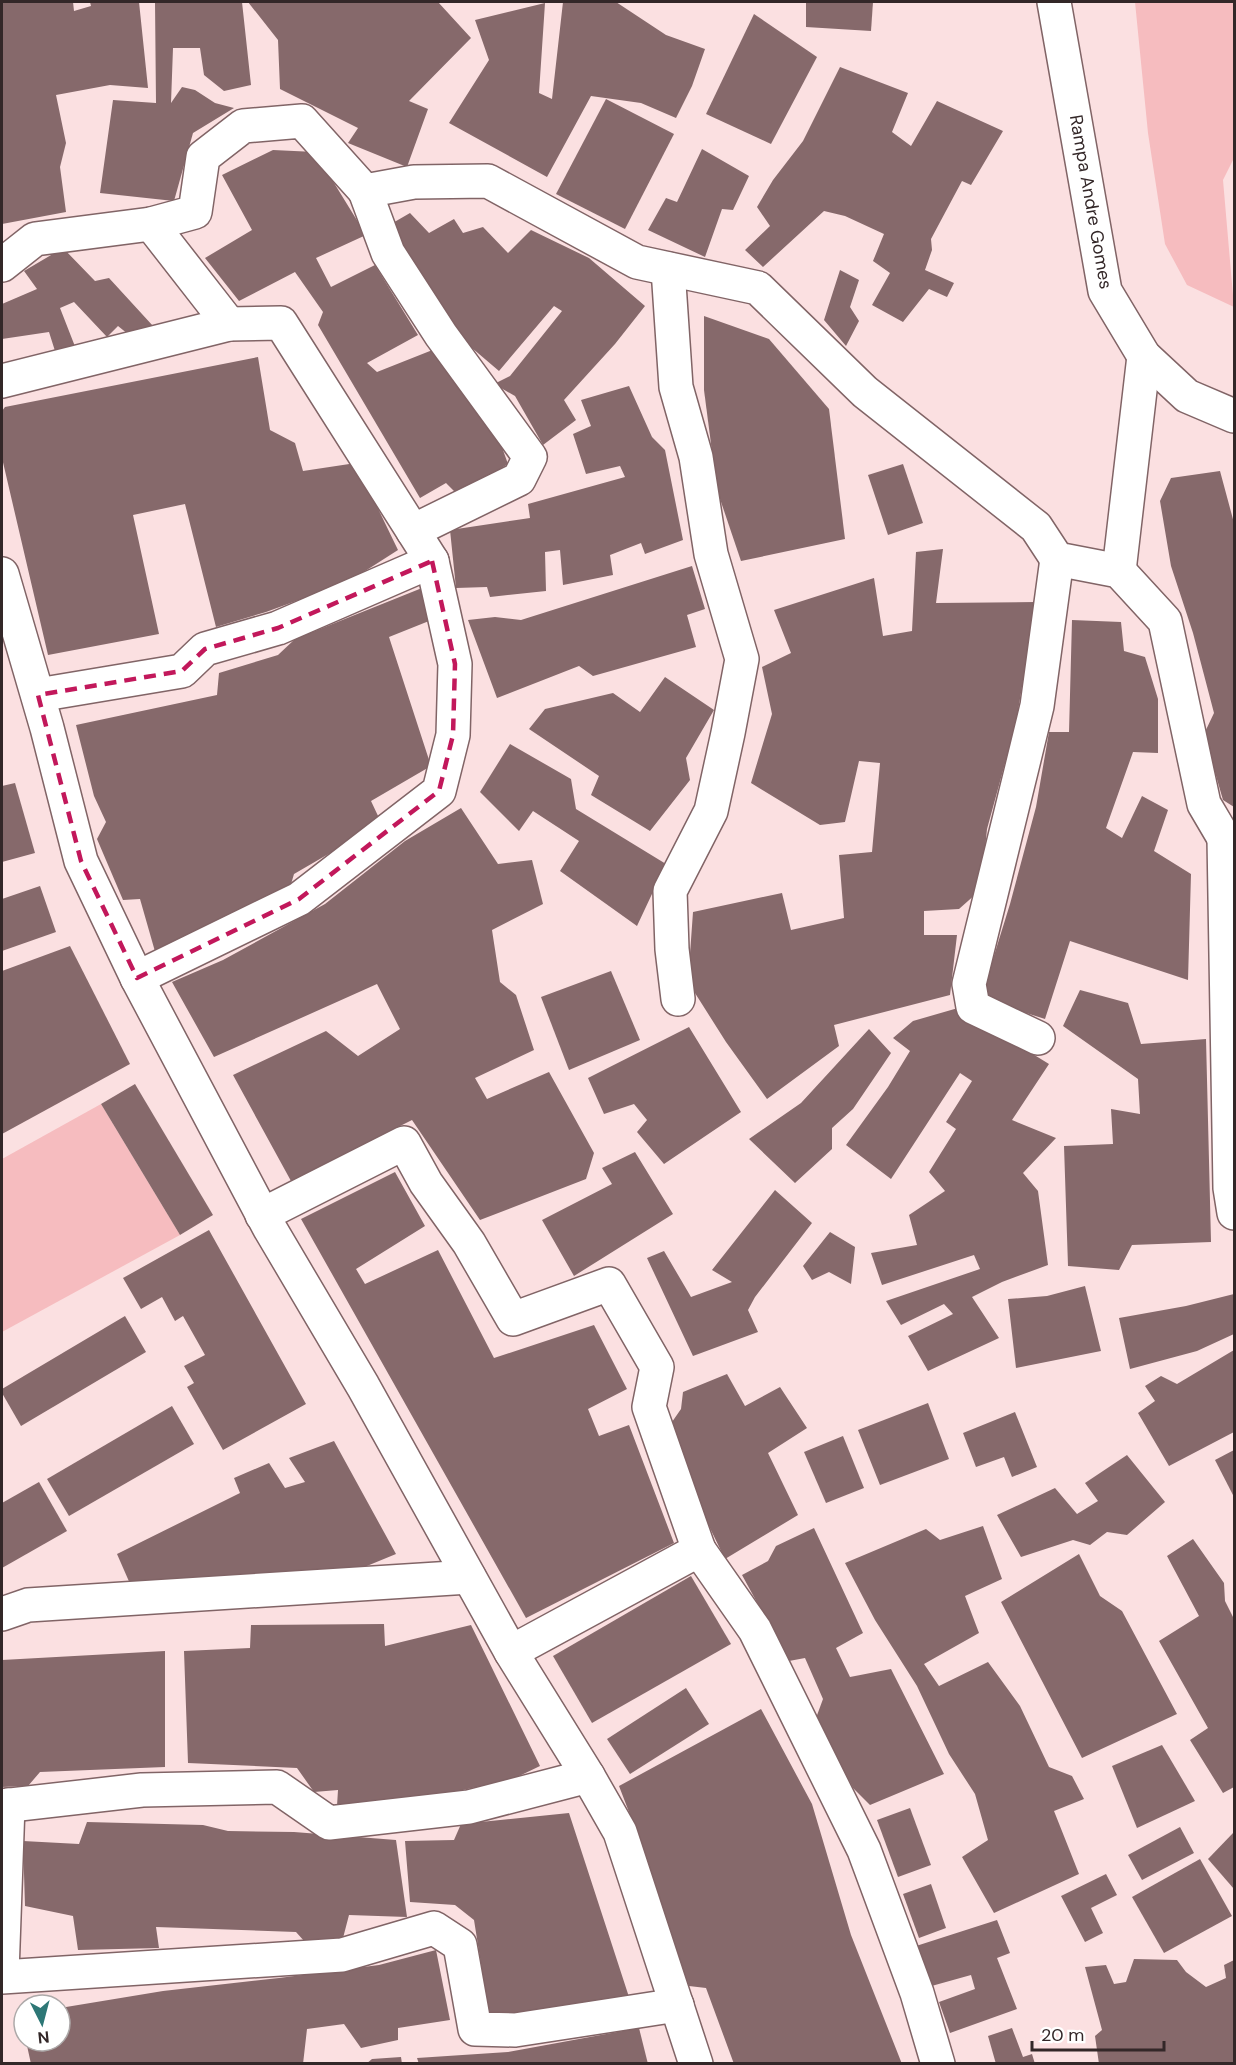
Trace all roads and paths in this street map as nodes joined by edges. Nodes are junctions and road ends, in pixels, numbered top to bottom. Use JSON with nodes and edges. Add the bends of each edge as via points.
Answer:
{"nodes":[{"id":1,"x":1054,"y":2,"type":"edge"},
{"id":2,"x":365,"y":191,"type":"junction"},
{"id":3,"x":151,"y":224,"type":"junction"},
{"id":4,"x":2,"y":265,"type":"edge"},
{"id":5,"x":668,"y":269,"type":"junction"},
{"id":6,"x":229,"y":324,"type":"junction"},
{"id":7,"x":1144,"y":356,"type":"junction"},
{"id":8,"x":2,"y":381,"type":"edge"},
{"id":9,"x":1234,"y":416,"type":"edge"},
{"id":10,"x":413,"y":531,"type":"junction"},
{"id":11,"x":1058,"y":559,"type":"junction"},
{"id":12,"x":432,"y":561,"type":"junction"},
{"id":13,"x":1119,"y":571,"type":"junction"},
{"id":14,"x":2,"y":574,"type":"edge"},
{"id":15,"x":38,"y":695,"type":"junction"},
{"id":16,"x":1229,"y":838,"type":"edge"},
{"id":17,"x":137,"y":978,"type":"junction"},
{"id":18,"x":678,"y":999,"type":"dead end"},
{"id":19,"x":1038,"y":1038,"type":"dead end"},
{"id":20,"x":1234,"y":1213,"type":"edge"},
{"id":21,"x":262,"y":1215,"type":"junction"},
{"id":22,"x":699,"y":1550,"type":"junction"},
{"id":23,"x":469,"y":1578,"type":"junction"},
{"id":24,"x":2,"y":1614,"type":"edge"},
{"id":25,"x":511,"y":1652,"type":"junction"},
{"id":26,"x":588,"y":1776,"type":"junction"},
{"id":27,"x":5,"y":1805,"type":"edge"},
{"id":28,"x":2,"y":1975,"type":"edge"},
{"id":29,"x":677,"y":2005,"type":"junction"},
{"id":30,"x":696,"y":2064,"type":"edge"},
{"id":31,"x":938,"y":2064,"type":"edge"}],
"edges":[{"from":1,"to":7,"type":"street","name":"Rampa Andre Gomes","via":[[1105,291]]},
{"from":2,"to":3,"type":"street","via":[[302,121],[243,126],[202,157],[195,212]]},
{"from":2,"to":5,"type":"street","via":[[414,182],[488,182],[637,262]]},
{"from":2,"to":10,"type":"street","via":[[388,254],[530,457],[519,478]]},
{"from":3,"to":4,"type":"street","via":[[35,238]]},
{"from":3,"to":6,"type":"street"},
{"from":5,"to":11,"type":"street","via":[[758,288],[865,392],[1036,528]]},
{"from":5,"to":18,"type":"street","via":[[676,387],[696,457],[711,554],[742,659],[711,812],[670,891]]},
{"from":6,"to":8,"type":"street"},
{"from":6,"to":10,"type":"street","via":[[281,323]]},
{"from":7,"to":9,"type":"street","name":"Rampa Andre Gomes","via":[[1187,396]]},
{"from":7,"to":13,"type":"street"},
{"from":10,"to":12,"type":"street"},
{"from":11,"to":13,"type":"street"},
{"from":11,"to":19,"type":"street","via":[[1037,706],[969,984],[974,1006]]},
{"from":12,"to":15,"type":"street","via":[[278,628],[205,649],[182,671]]},
{"from":12,"to":17,"type":"street","via":[[454,664],[453,735],[439,791],[299,899]]},
{"from":13,"to":16,"type":"street","via":[[1165,621],[1204,804]]},
{"from":14,"to":15,"type":"street"},
{"from":15,"to":17,"type":"street","via":[[81,861]]},
{"from":16,"to":20,"type":"street","via":[[1230,1188]]},
{"from":17,"to":21,"type":"street"},
{"from":21,"to":22,"type":"street","via":[[404,1143],[513,1319],[609,1284],[657,1367],[650,1407]]},
{"from":21,"to":23,"type":"street","via":[[363,1386]]},
{"from":22,"to":25,"type":"street"},
{"from":22,"to":31,"type":"street","via":[[755,1630],[864,1850],[917,1993]]},
{"from":23,"to":24,"type":"street","via":[[28,1605]]},
{"from":23,"to":25,"type":"street"},
{"from":25,"to":26,"type":"street"},
{"from":26,"to":27,"type":"street","via":[[469,1807],[329,1823],[277,1787],[142,1790]]},
{"from":26,"to":29,"type":"street","via":[[620,1832]]},
{"from":27,"to":28,"type":"street"},
{"from":28,"to":29,"type":"street","via":[[342,1955],[434,1928],[460,1946],[476,2029],[515,2030]]},
{"from":29,"to":30,"type":"street"}]}
